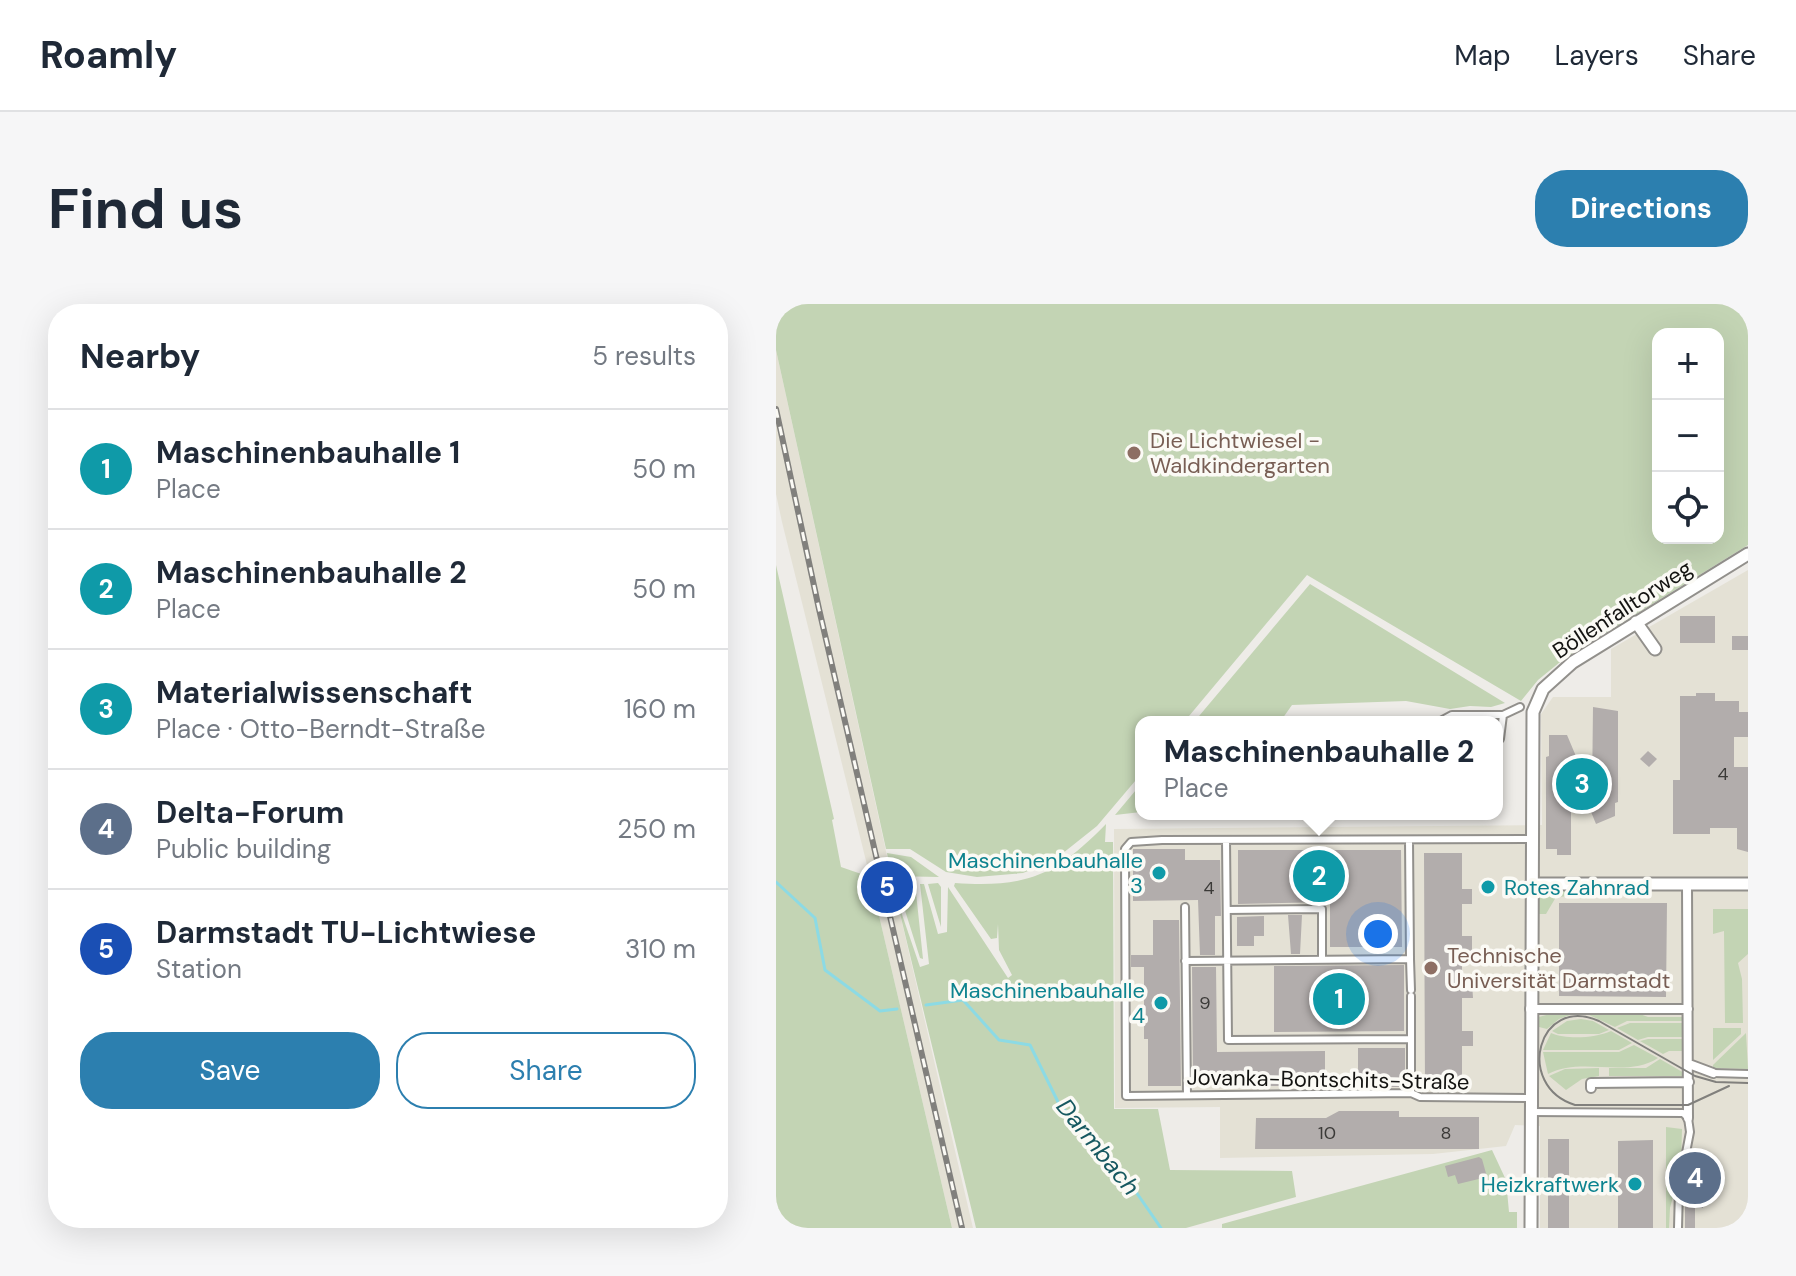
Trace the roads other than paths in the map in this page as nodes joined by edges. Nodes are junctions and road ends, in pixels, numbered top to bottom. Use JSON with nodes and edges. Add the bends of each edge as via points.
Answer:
{"nodes":[{"id":1,"x":1748,"y":554,"type":"edge"},
{"id":2,"x":1636,"y":622,"type":"junction"},
{"id":3,"x":1655,"y":649,"type":"dead end"},
{"id":4,"x":1520,"y":707,"type":"dead end"},
{"id":5,"x":1503,"y":715,"type":"joint"},
{"id":6,"x":1450,"y":716,"type":"edge"},
{"id":7,"x":1531,"y":839,"type":"junction"},
{"id":8,"x":1226,"y":840,"type":"junction"},
{"id":9,"x":1409,"y":840,"type":"junction"},
{"id":10,"x":1531,"y":884,"type":"junction"},
{"id":11,"x":1687,"y":884,"type":"junction"},
{"id":12,"x":1748,"y":884,"type":"edge"},
{"id":13,"x":1185,"y":907,"type":"dead end"},
{"id":14,"x":1227,"y":910,"type":"junction"},
{"id":15,"x":1322,"y":959,"type":"junction"},
{"id":16,"x":1410,"y":959,"type":"junction"},
{"id":17,"x":1227,"y":960,"type":"junction"},
{"id":18,"x":1185,"y":961,"type":"junction"},
{"id":19,"x":1530,"y":1009,"type":"junction"},
{"id":20,"x":1688,"y":1009,"type":"junction"},
{"id":21,"x":1411,"y":1039,"type":"junction"},
{"id":22,"x":1689,"y":1064,"type":"junction"},
{"id":23,"x":1713,"y":1073,"type":"joint"},
{"id":24,"x":1748,"y":1074,"type":"edge"},
{"id":25,"x":1689,"y":1082,"type":"junction"},
{"id":26,"x":1591,"y":1088,"type":"dead end"},
{"id":27,"x":1411,"y":1093,"type":"junction"},
{"id":28,"x":1187,"y":1095,"type":"junction"},
{"id":29,"x":1530,"y":1098,"type":"junction"},
{"id":30,"x":1530,"y":1112,"type":"junction"},
{"id":31,"x":1688,"y":1118,"type":"junction"},
{"id":32,"x":1531,"y":1228,"type":"edge"},
{"id":33,"x":1678,"y":1228,"type":"edge"}],
"edges":[{"from":1,"to":2,"type":"street","name":"Böllenfalltorweg"},
{"from":2,"to":3,"type":"street"},
{"from":2,"to":7,"type":"street","name":"Böllenfalltorweg","via":[[1562,670],[1543,689],[1533,712]]},
{"from":4,"to":5,"type":"lane"},
{"from":5,"to":6,"type":"lane"},
{"from":7,"to":9,"type":"lane"},
{"from":7,"to":10,"type":"street"},
{"from":8,"to":9,"type":"lane"},
{"from":8,"to":14,"type":"lane"},
{"from":8,"to":28,"type":"lane","name":"Jovanka-Bontschits-Straße","via":[[1131,842],[1125,849],[1126,1096]]},
{"from":9,"to":16,"type":"lane"},
{"from":10,"to":11,"type":"street"},
{"from":10,"to":19,"type":"street"},
{"from":11,"to":12,"type":"street"},
{"from":11,"to":20,"type":"street"},
{"from":13,"to":18,"type":"lane"},
{"from":14,"to":15,"type":"lane","via":[[1322,909]]},
{"from":14,"to":17,"type":"lane"},
{"from":15,"to":16,"type":"lane"},
{"from":15,"to":17,"type":"lane"},
{"from":16,"to":21,"type":"lane"},
{"from":17,"to":18,"type":"lane"},
{"from":17,"to":21,"type":"lane","via":[[1228,1040]]},
{"from":18,"to":28,"type":"lane"},
{"from":19,"to":20,"type":"street"},
{"from":19,"to":29,"type":"street"},
{"from":20,"to":22,"type":"street"},
{"from":21,"to":27,"type":"lane"},
{"from":22,"to":23,"type":"street"},
{"from":22,"to":25,"type":"street"},
{"from":23,"to":24,"type":"lane"},
{"from":25,"to":26,"type":"street","via":[[1591,1083]]},
{"from":25,"to":31,"type":"street"},
{"from":27,"to":28,"type":"lane","name":"Jovanka-Bontschits-Straße"},
{"from":27,"to":29,"type":"lane","name":"Jovanka-Bontschits-Straße"},
{"from":29,"to":30,"type":"street"},
{"from":30,"to":31,"type":"lane","via":[[1675,1112]]},
{"from":30,"to":32,"type":"street"},
{"from":31,"to":33,"type":"lane"}]}
